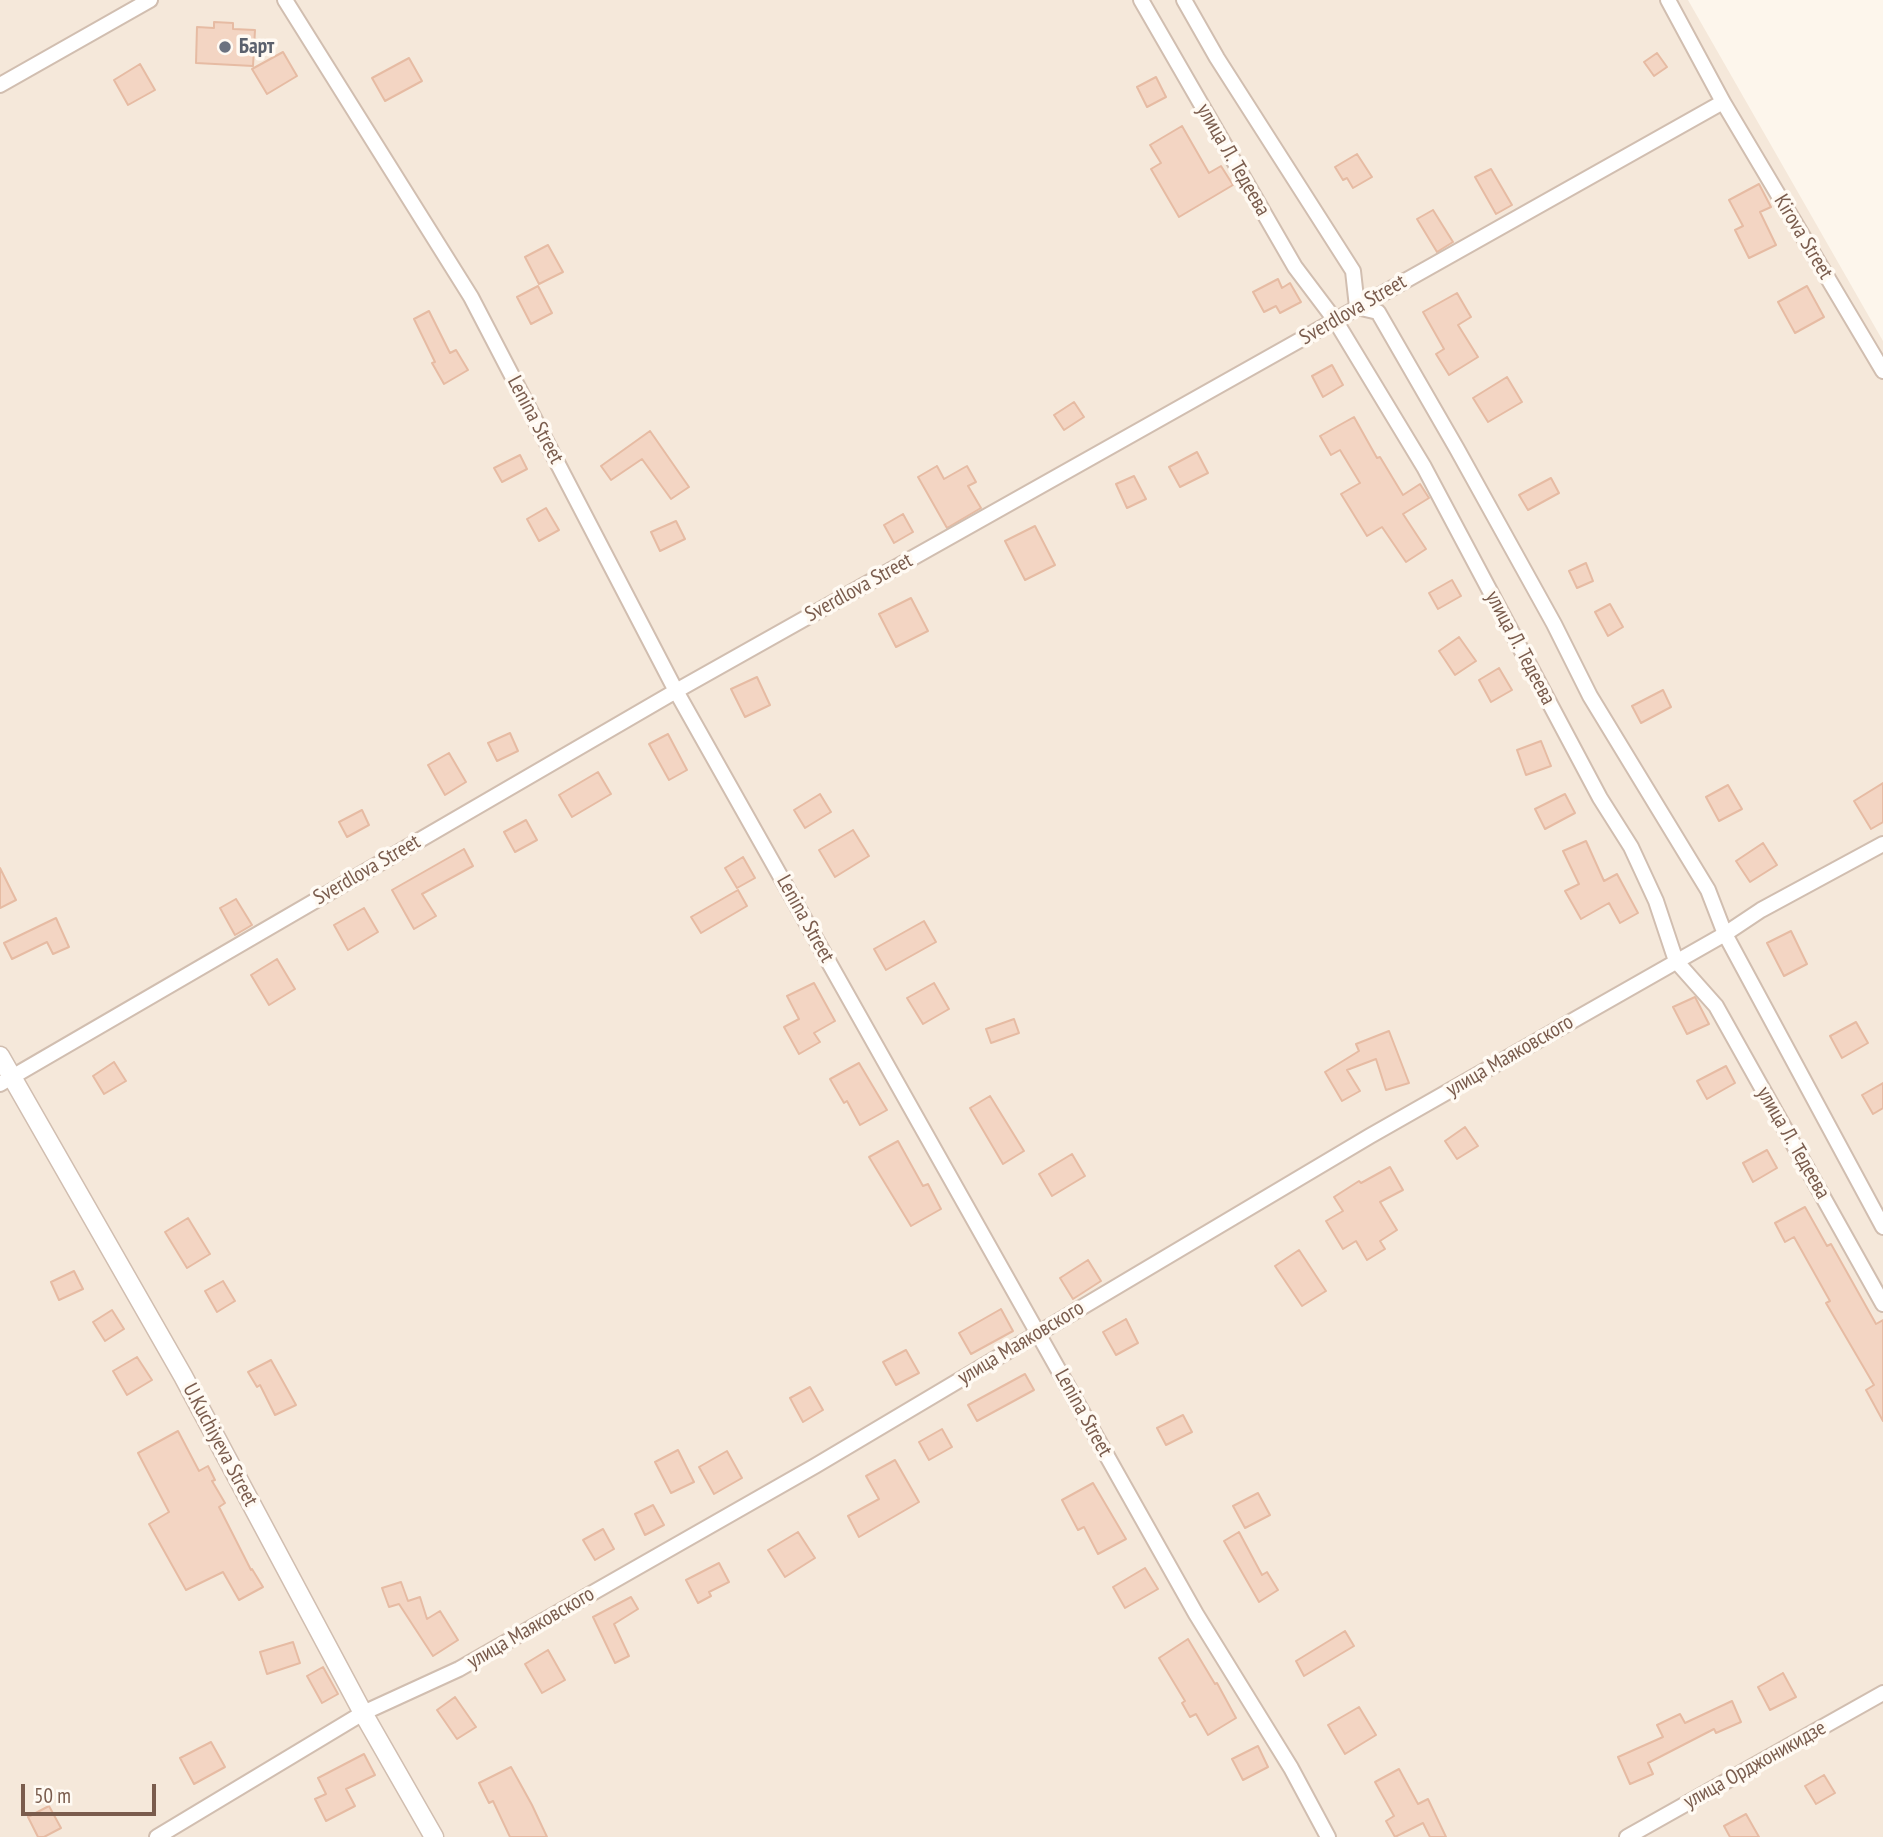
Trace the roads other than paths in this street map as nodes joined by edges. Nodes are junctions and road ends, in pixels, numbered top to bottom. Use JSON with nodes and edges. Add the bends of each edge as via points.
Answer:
{"nodes":[{"id":1,"x":150,"y":0,"type":"edge"},
{"id":2,"x":285,"y":0,"type":"edge"},
{"id":3,"x":1141,"y":0,"type":"edge"},
{"id":4,"x":1184,"y":0,"type":"edge"},
{"id":5,"x":1668,"y":0,"type":"edge"},
{"id":6,"x":0,"y":85,"type":"edge"},
{"id":7,"x":1723,"y":102,"type":"junction"},
{"id":8,"x":1357,"y":307,"type":"junction"},
{"id":9,"x":1335,"y":320,"type":"junction"},
{"id":10,"x":1883,"y":371,"type":"edge"},
{"id":11,"x":676,"y":691,"type":"junction"},
{"id":12,"x":1883,"y":844,"type":"edge"},
{"id":13,"x":1725,"y":934,"type":"junction"},
{"id":14,"x":1676,"y":961,"type":"junction"},
{"id":15,"x":0,"y":1056,"type":"edge"},
{"id":16,"x":6,"y":1080,"type":"edge"},
{"id":17,"x":1883,"y":1227,"type":"edge"},
{"id":18,"x":1883,"y":1304,"type":"edge"},
{"id":19,"x":1038,"y":1333,"type":"junction"},
{"id":20,"x":1883,"y":1693,"type":"edge"},
{"id":21,"x":363,"y":1713,"type":"junction"},
{"id":22,"x":157,"y":1837,"type":"edge"},
{"id":23,"x":434,"y":1837,"type":"edge"},
{"id":24,"x":1328,"y":1837,"type":"edge"},
{"id":25,"x":1627,"y":1837,"type":"edge"}],
"edges":[{"from":1,"to":6,"type":"street"},
{"from":2,"to":11,"type":"street","name":"Lenina Street","via":[[471,297]]},
{"from":3,"to":9,"type":"street","name":"улица Л. Тедеева","via":[[1295,267]]},
{"from":4,"to":8,"type":"street","name":"улица Л. Тедеева","via":[[1353,271]]},
{"from":5,"to":7,"type":"street","name":"Kirova Street"},
{"from":7,"to":8,"type":"street","name":"Sverdlova Street"},
{"from":7,"to":10,"type":"street","name":"Kirova Street"},
{"from":8,"to":9,"type":"street","name":"Sverdlova Street"},
{"from":8,"to":13,"type":"street","name":"улица Л. Тедеева","via":[[1378,312],[1590,696],[1708,891]]},
{"from":9,"to":11,"type":"street","name":"Sverdlova Street"},
{"from":9,"to":14,"type":"street","name":"улица Л. Тедеева","via":[[1424,467],[1600,798],[1631,847]]},
{"from":11,"to":16,"type":"street","name":"Sverdlova Street"},
{"from":11,"to":19,"type":"street","name":"Lenina Street"},
{"from":12,"to":13,"type":"street","name":"улица Маяковского"},
{"from":13,"to":14,"type":"street","name":"улица Маяковского"},
{"from":13,"to":17,"type":"street","name":"улица Л. Тедеева"},
{"from":14,"to":18,"type":"street","name":"улица Л. Тедеева","via":[[1716,1006]]},
{"from":14,"to":19,"type":"street","name":"улица Маяковского"},
{"from":15,"to":16,"type":"street","name":"U.Kuchiyeva Street"},
{"from":16,"to":21,"type":"street","name":"U.Kuchiyeva Street","via":[[183,1376]]},
{"from":19,"to":21,"type":"street","name":"улица Маяковского","via":[[481,1656]]},
{"from":19,"to":24,"type":"street","name":"Lenina Street"},
{"from":20,"to":25,"type":"street","name":"улица Орджоникидзе"},
{"from":21,"to":22,"type":"street","name":"улица Маяковского"},
{"from":21,"to":23,"type":"street","name":"U.Kuchiyeva Street"}]}
